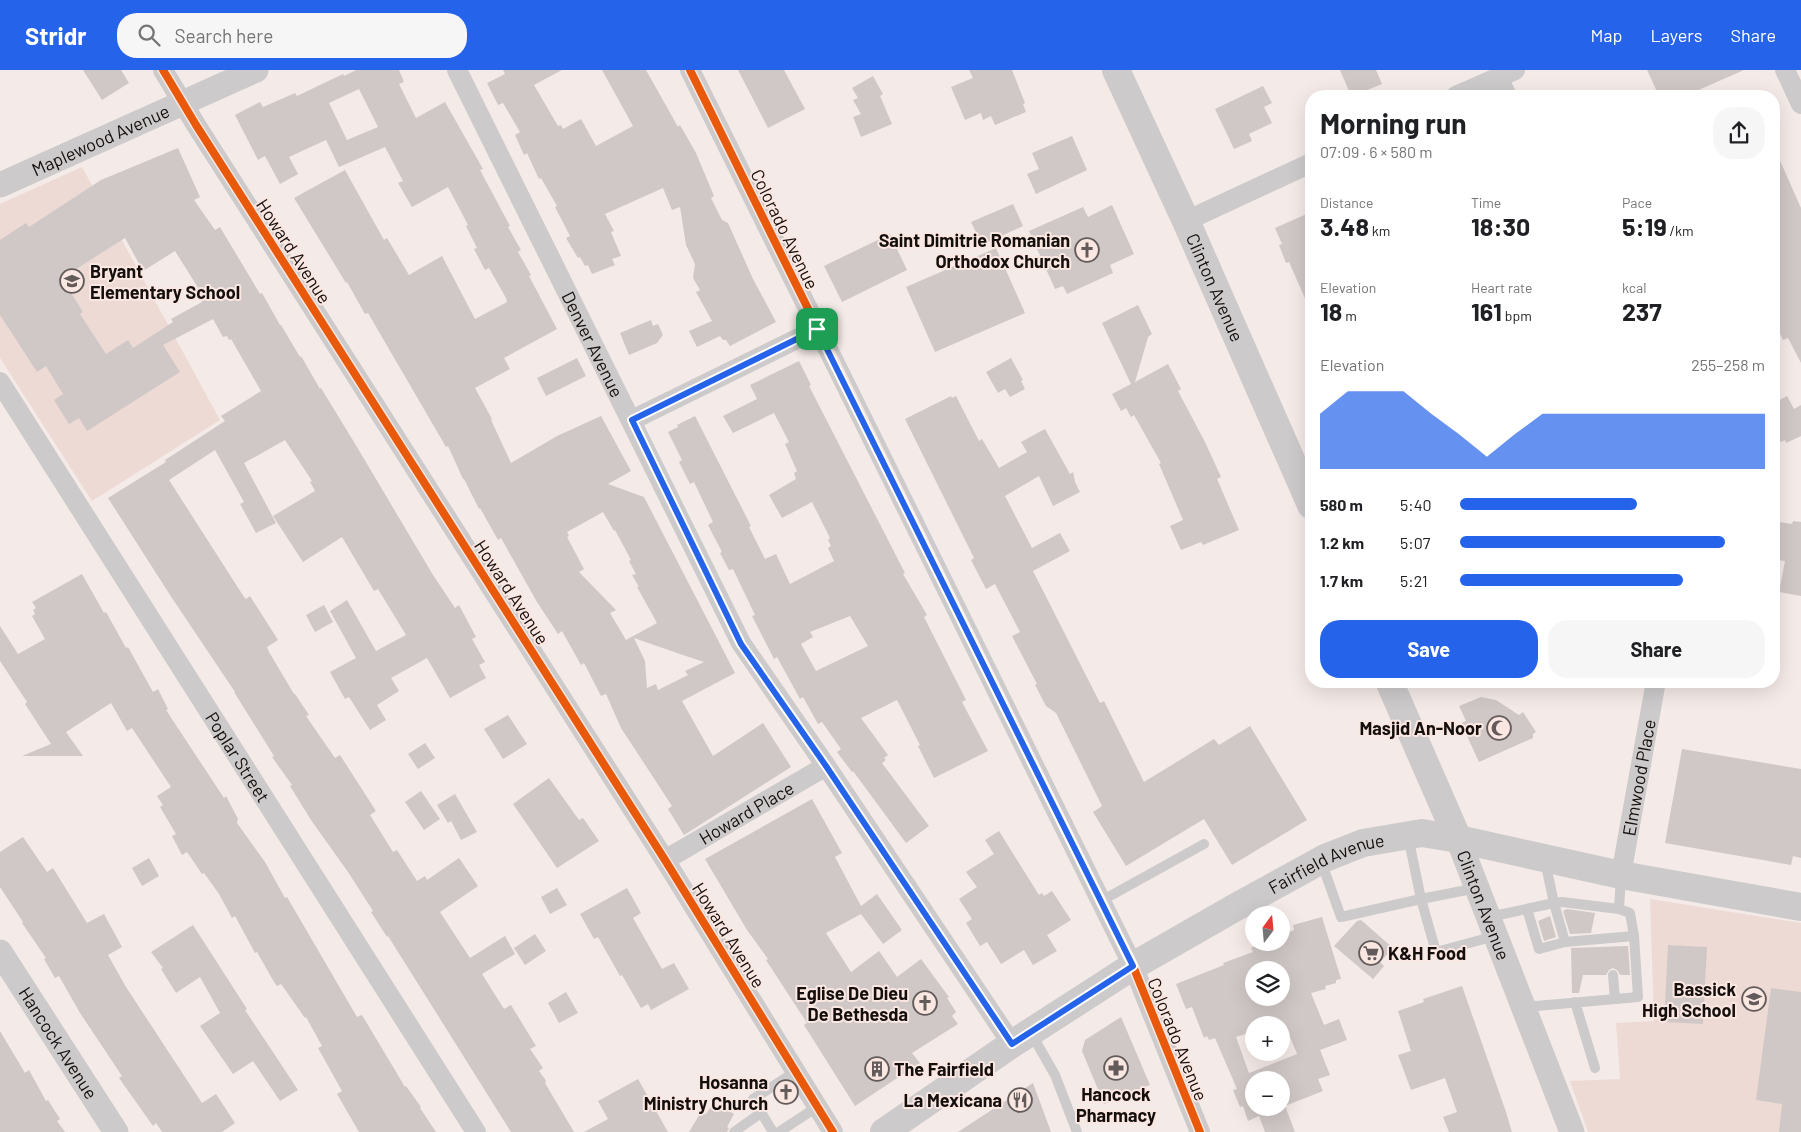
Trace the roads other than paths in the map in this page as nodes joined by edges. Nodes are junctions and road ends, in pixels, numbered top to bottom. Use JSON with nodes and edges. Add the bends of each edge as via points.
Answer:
{"nodes":[{"id":1,"x":163,"y":70,"type":"edge"},
{"id":2,"x":256,"y":70,"type":"edge"},
{"id":3,"x":457,"y":70,"type":"edge"},
{"id":4,"x":690,"y":70,"type":"edge"},
{"id":5,"x":1116,"y":70,"type":"edge"},
{"id":6,"x":1785,"y":70,"type":"edge"},
{"id":7,"x":1507,"y":74,"type":"edge"},
{"id":8,"x":1470,"y":90,"type":"edge"},
{"id":9,"x":1507,"y":90,"type":"edge"},
{"id":10,"x":182,"y":102,"type":"junction"},
{"id":11,"x":1801,"y":104,"type":"edge"},
{"id":12,"x":1305,"y":166,"type":"edge"},
{"id":13,"x":0,"y":185,"type":"edge"},
{"id":14,"x":1186,"y":221,"type":"junction"},
{"id":15,"x":817,"y":329,"type":"junction"},
{"id":16,"x":0,"y":382,"type":"edge"},
{"id":17,"x":632,"y":420,"type":"junction"},
{"id":18,"x":1305,"y":491,"type":"edge"},
{"id":19,"x":1392,"y":688,"type":"edge"},
{"id":20,"x":1655,"y":688,"type":"edge"},
{"id":21,"x":826,"y":766,"type":"junction"},
{"id":22,"x":1408,"y":834,"type":"junction"},
{"id":23,"x":1458,"y":839,"type":"junction"},
{"id":24,"x":1204,"y":844,"type":"dead end"},
{"id":25,"x":1545,"y":858,"type":"junction"},
{"id":26,"x":665,"y":860,"type":"junction"},
{"id":27,"x":1321,"y":860,"type":"junction"},
{"id":28,"x":1621,"y":875,"type":"junction"},
{"id":29,"x":1478,"y":888,"type":"junction"},
{"id":30,"x":1421,"y":899,"type":"junction"},
{"id":31,"x":1101,"y":901,"type":"junction"},
{"id":32,"x":1554,"y":903,"type":"junction"},
{"id":33,"x":1801,"y":907,"type":"edge"},
{"id":34,"x":1619,"y":908,"type":"junction"},
{"id":35,"x":1527,"y":909,"type":"junction"},
{"id":36,"x":1493,"y":926,"type":"junction"},
{"id":37,"x":1634,"y":936,"type":"junction"},
{"id":38,"x":1565,"y":942,"type":"junction"},
{"id":39,"x":0,"y":952,"type":"edge"},
{"id":40,"x":1133,"y":966,"type":"junction"},
{"id":41,"x":1613,"y":975,"type":"dead end"},
{"id":42,"x":1615,"y":999,"type":"junction"},
{"id":43,"x":1575,"y":1002,"type":"junction"},
{"id":44,"x":1525,"y":1007,"type":"junction"},
{"id":45,"x":1021,"y":1038,"type":"junction"},
{"id":46,"x":1595,"y":1068,"type":"dead end"},
{"id":47,"x":795,"y":1072,"type":"junction"},
{"id":48,"x":818,"y":1107,"type":"junction"},
{"id":49,"x":762,"y":1112,"type":"junction"},
{"id":50,"x":116,"y":1132,"type":"edge"},
{"id":51,"x":476,"y":1132,"type":"edge"},
{"id":52,"x":734,"y":1132,"type":"edge"},
{"id":53,"x":773,"y":1132,"type":"edge"},
{"id":54,"x":779,"y":1132,"type":"edge"},
{"id":55,"x":833,"y":1132,"type":"edge"},
{"id":56,"x":884,"y":1132,"type":"edge"},
{"id":57,"x":1077,"y":1132,"type":"edge"},
{"id":58,"x":1200,"y":1132,"type":"edge"},
{"id":59,"x":1572,"y":1132,"type":"edge"}],
"edges":[{"from":1,"to":10,"type":"street","name":"Howard Avenue"},
{"from":2,"to":10,"type":"street","name":"Maplewood Avenue"},
{"from":3,"to":17,"type":"street","name":"Denver Avenue"},
{"from":4,"to":15,"type":"street","name":"Colorado Avenue"},
{"from":5,"to":14,"type":"main road","name":"Clinton Avenue"},
{"from":6,"to":11,"type":"street"},
{"from":7,"to":8,"type":"street"},
{"from":7,"to":9,"type":"street"},
{"from":10,"to":13,"type":"street","name":"Maplewood Avenue"},
{"from":10,"to":26,"type":"street","name":"Howard Avenue"},
{"from":12,"to":14,"type":"street"},
{"from":14,"to":18,"type":"main road","name":"Clinton Avenue"},
{"from":15,"to":17,"type":"street"},
{"from":15,"to":31,"type":"street","name":"Colorado Avenue"},
{"from":16,"to":51,"type":"street","name":"Poplar Street"},
{"from":17,"to":21,"type":"street","name":"Denver Avenue","via":[[741,644]]},
{"from":19,"to":23,"type":"main road","name":"Clinton Avenue"},
{"from":20,"to":28,"type":"street","name":"Elmwood Place"},
{"from":21,"to":26,"type":"street","name":"Howard Place"},
{"from":21,"to":45,"type":"street","name":"Denver Avenue"},
{"from":22,"to":23,"type":"main road","name":"Fairfield Avenue"},
{"from":22,"to":27,"type":"main road","name":"Fairfield Avenue","via":[[1363,843]]},
{"from":22,"to":30,"type":"lane"},
{"from":23,"to":25,"type":"main road","name":"Fairfield Avenue"},
{"from":23,"to":29,"type":"street","name":"Clinton Avenue"},
{"from":24,"to":31,"type":"lane"},
{"from":25,"to":28,"type":"main road","name":"Fairfield Avenue"},
{"from":25,"to":32,"type":"lane"},
{"from":26,"to":47,"type":"street","name":"Howard Avenue"},
{"from":27,"to":30,"type":"lane","via":[[1342,917]]},
{"from":27,"to":40,"type":"main road","name":"Fairfield Avenue"},
{"from":28,"to":33,"type":"main road","name":"Fairfield Avenue"},
{"from":28,"to":34,"type":"lane"},
{"from":29,"to":30,"type":"lane"},
{"from":29,"to":36,"type":"street","name":"Clinton Avenue"},
{"from":30,"to":36,"type":"lane","via":[[1436,952]]},
{"from":31,"to":40,"type":"street","name":"Colorado Avenue"},
{"from":32,"to":34,"type":"lane"},
{"from":32,"to":35,"type":"lane"},
{"from":32,"to":38,"type":"lane"},
{"from":34,"to":37,"type":"lane","via":[[1630,913]]},
{"from":35,"to":36,"type":"lane"},
{"from":35,"to":38,"type":"lane","via":[[1539,949]]},
{"from":36,"to":44,"type":"street","name":"Clinton Avenue"},
{"from":37,"to":38,"type":"lane","via":[[1610,943]]},
{"from":37,"to":42,"type":"lane","via":[[1638,997]]},
{"from":39,"to":50,"type":"street","name":"Hancock Avenue"},
{"from":40,"to":45,"type":"main road","name":"Fairfield Avenue"},
{"from":40,"to":58,"type":"street","name":"Colorado Avenue"},
{"from":41,"to":42,"type":"lane"},
{"from":42,"to":43,"type":"lane"},
{"from":43,"to":44,"type":"lane"},
{"from":43,"to":46,"type":"lane"},
{"from":44,"to":59,"type":"street","name":"Clinton Avenue"},
{"from":45,"to":56,"type":"main road","name":"Fairfield Avenue"},
{"from":45,"to":57,"type":"lane","via":[[1055,1074]]},
{"from":47,"to":48,"type":"street","name":"Howard Avenue"},
{"from":47,"to":49,"type":"lane","via":[[753,1099]]},
{"from":48,"to":54,"type":"lane"},
{"from":48,"to":55,"type":"street","name":"Howard Avenue"},
{"from":49,"to":52,"type":"lane"},
{"from":49,"to":53,"type":"lane"}]}
